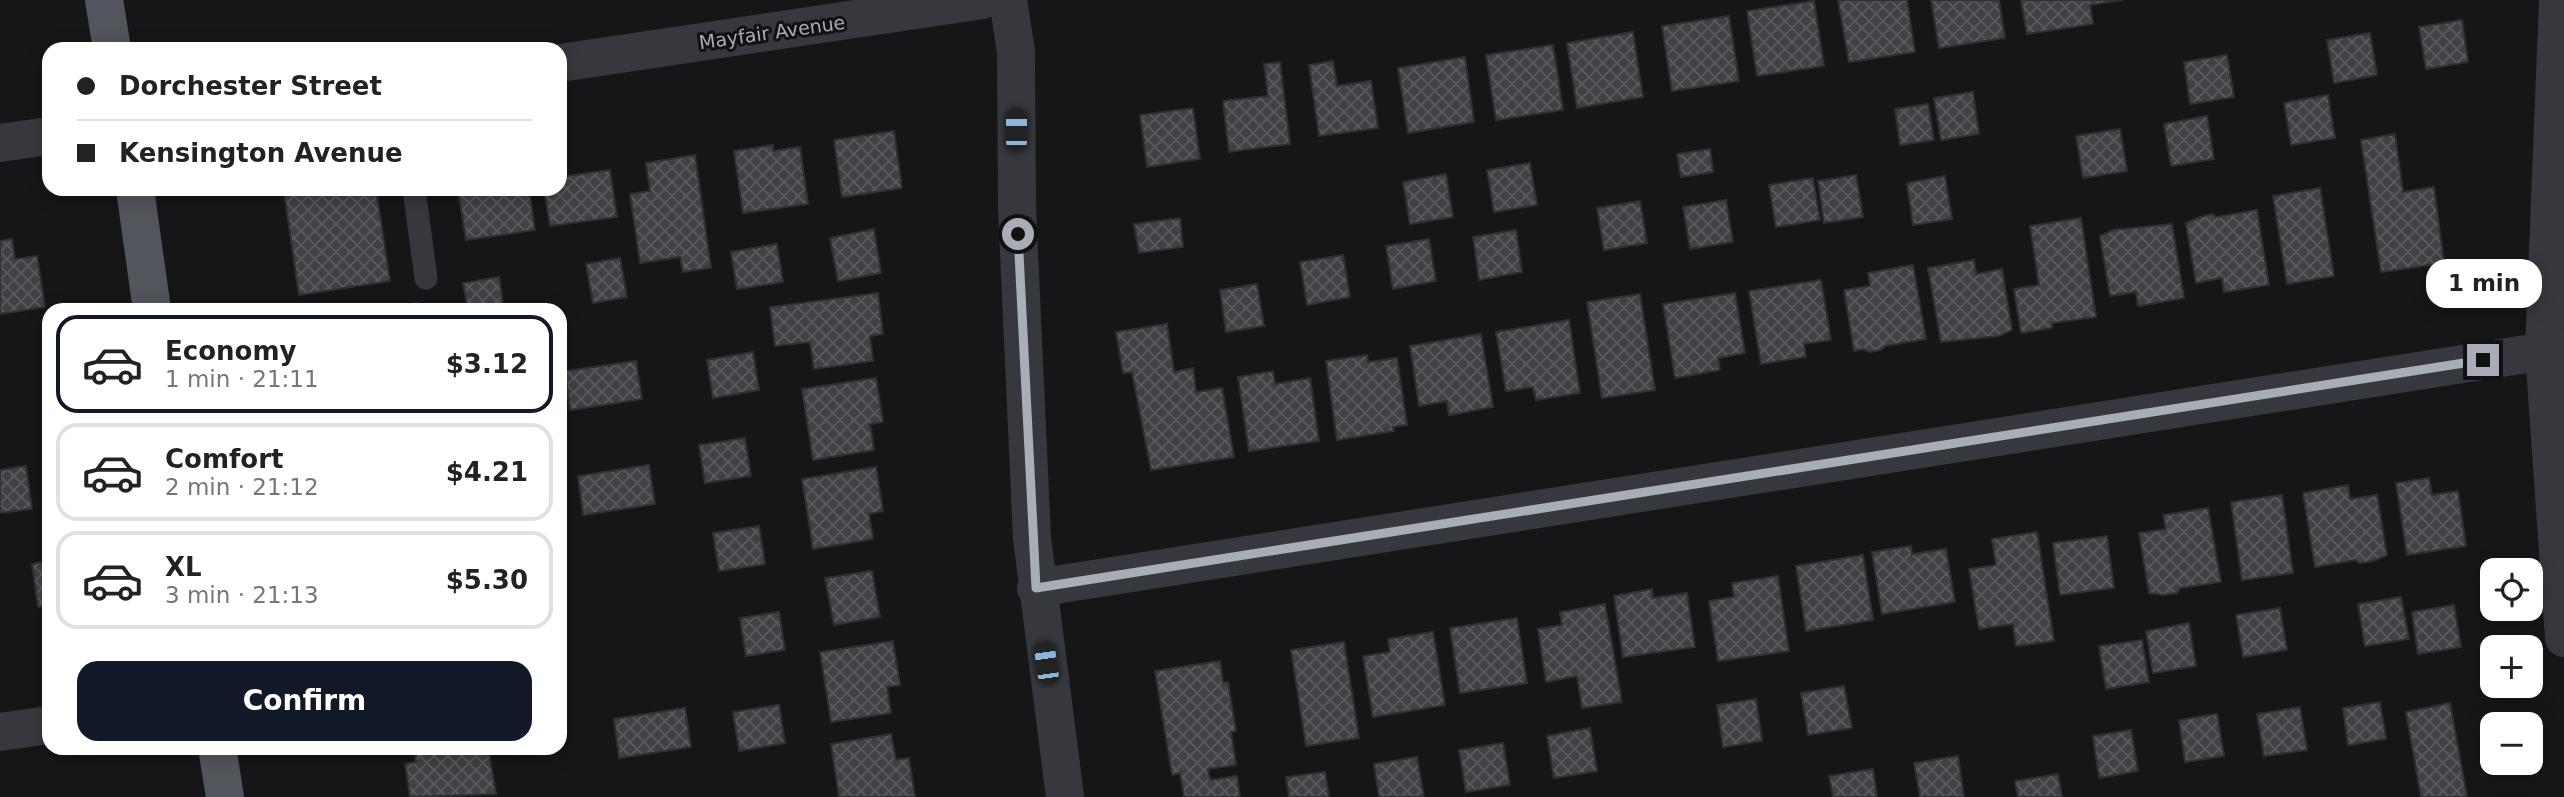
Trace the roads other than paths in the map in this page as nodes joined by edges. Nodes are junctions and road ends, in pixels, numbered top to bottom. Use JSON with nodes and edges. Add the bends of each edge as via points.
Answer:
{"nodes":[{"id":1,"x":104,"y":0,"type":"edge"},
{"id":2,"x":984,"y":0,"type":"edge"},
{"id":3,"x":1008,"y":0,"type":"edge"},
{"id":4,"x":2558,"y":0,"type":"edge"},
{"id":5,"x":111,"y":42,"type":"edge"},
{"id":6,"x":567,"y":62,"type":"edge"},
{"id":7,"x":42,"y":137,"type":"edge"},
{"id":8,"x":0,"y":143,"type":"edge"},
{"id":9,"x":136,"y":196,"type":"edge"},
{"id":10,"x":415,"y":196,"type":"edge"},
{"id":11,"x":426,"y":278,"type":"dead end"},
{"id":12,"x":151,"y":303,"type":"edge"},
{"id":13,"x":2554,"y":349,"type":"edge"},
{"id":14,"x":1036,"y":588,"type":"junction"},
{"id":15,"x":2564,"y":638,"type":"edge"},
{"id":16,"x":42,"y":725,"type":"edge"},
{"id":17,"x":0,"y":732,"type":"edge"},
{"id":18,"x":218,"y":755,"type":"edge"},
{"id":19,"x":225,"y":797,"type":"edge"},
{"id":20,"x":1065,"y":797,"type":"edge"}],
"edges":[{"from":1,"to":5,"type":"main road"},
{"from":2,"to":6,"type":"street","name":"Mayfair Avenue"},
{"from":3,"to":14,"type":"street","via":[[1016,52],[1017,208]]},
{"from":4,"to":13,"type":"street","via":[[2544,296]]},
{"from":7,"to":8,"type":"street"},
{"from":9,"to":12,"type":"main road"},
{"from":10,"to":11,"type":"lane"},
{"from":13,"to":14,"type":"street"},
{"from":13,"to":15,"type":"street"},
{"from":14,"to":20,"type":"street"},
{"from":16,"to":17,"type":"street"},
{"from":18,"to":19,"type":"main road"}]}
